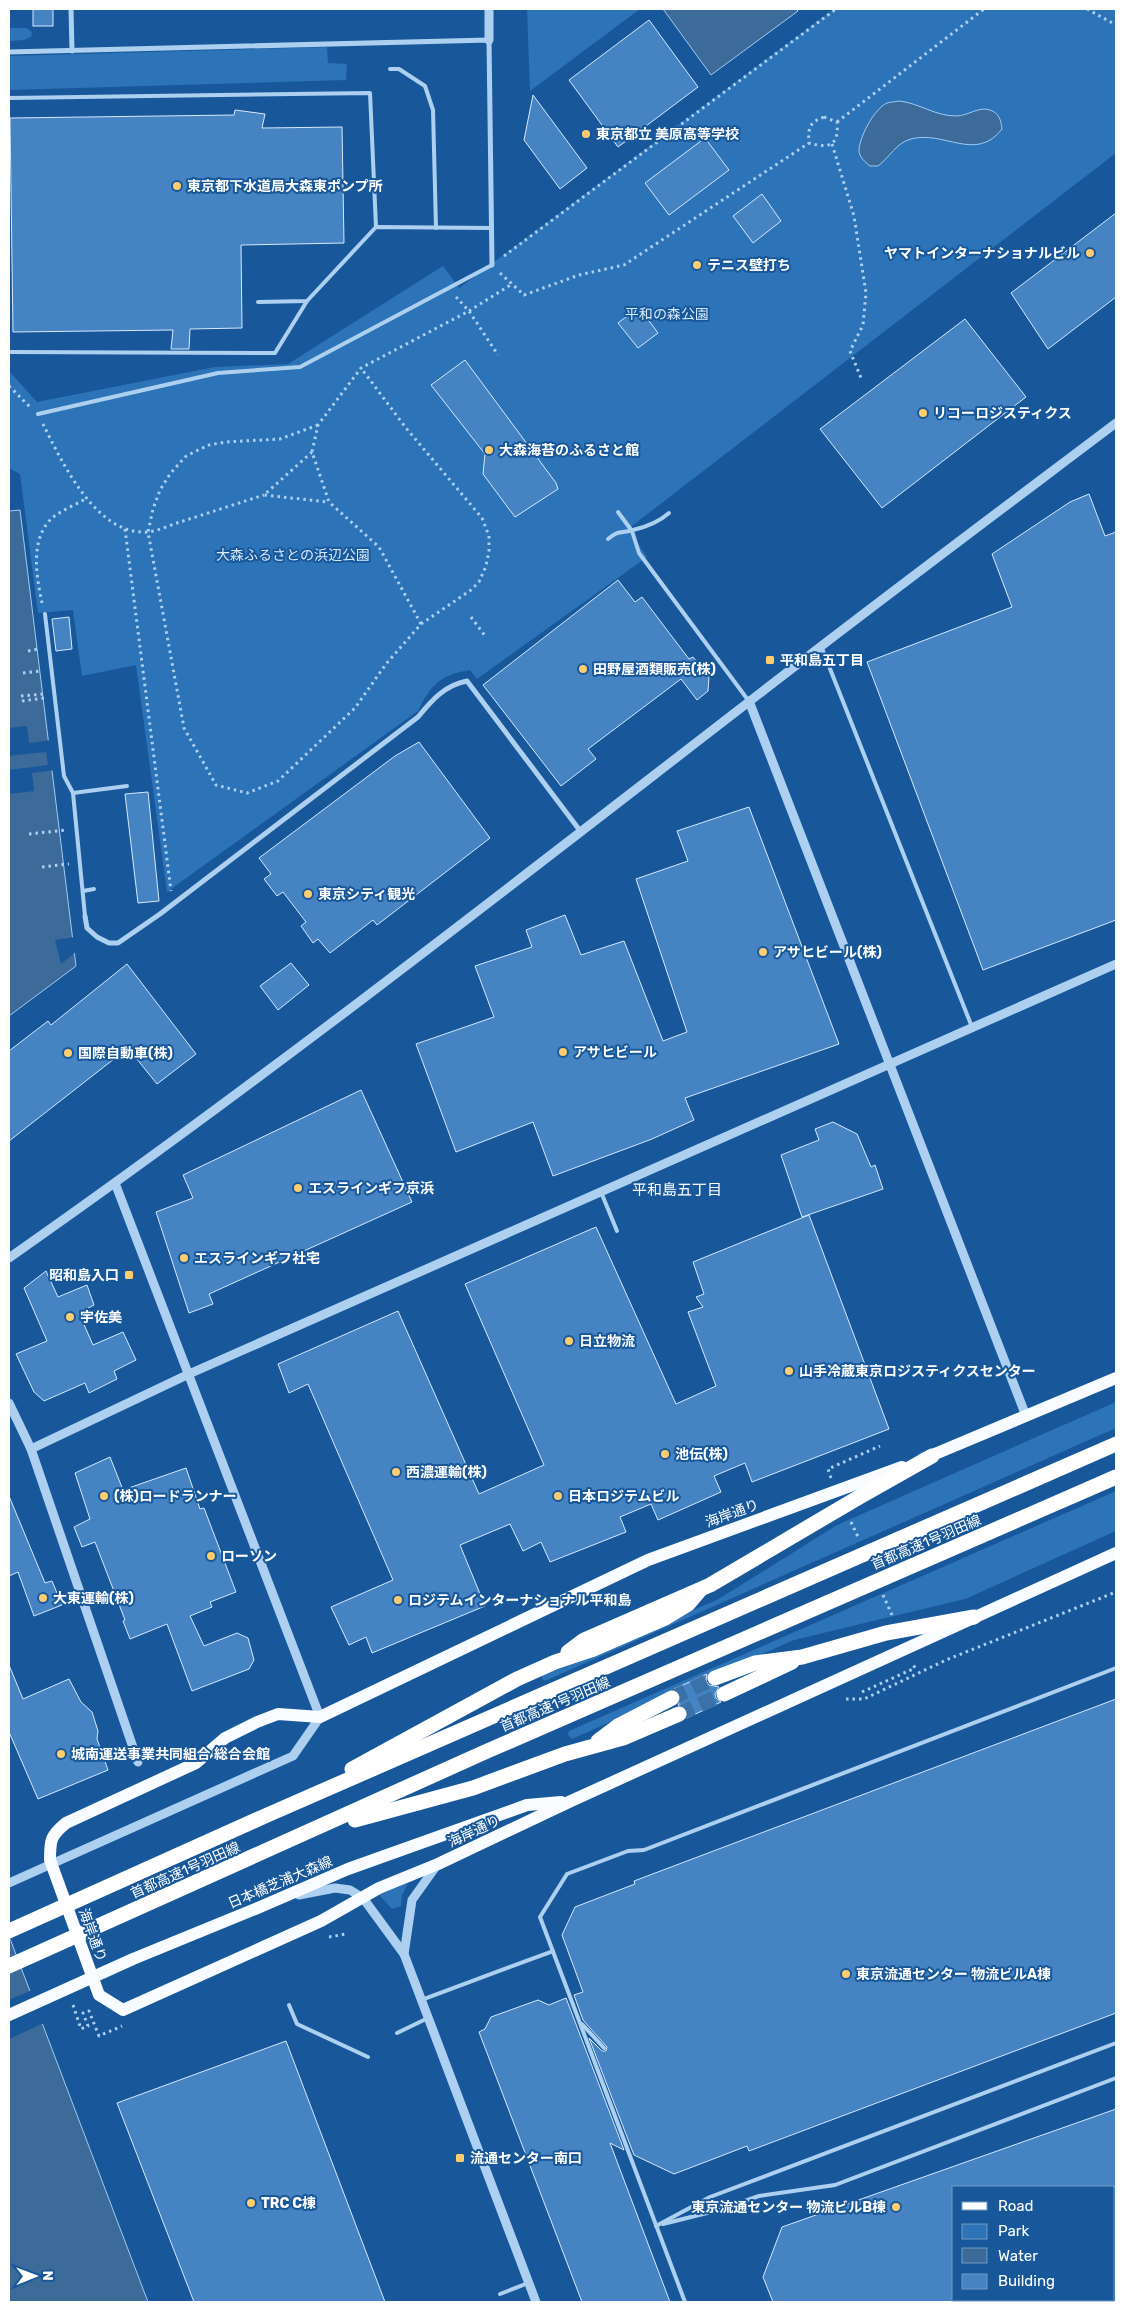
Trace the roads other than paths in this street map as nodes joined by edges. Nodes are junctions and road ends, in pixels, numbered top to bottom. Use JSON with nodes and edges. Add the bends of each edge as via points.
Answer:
{"nodes":[{"id":1,"x":71,"y":9,"type":"edge"},
{"id":2,"x":489,"y":9,"type":"edge"},
{"id":3,"x":489,"y":40,"type":"junction"},
{"id":4,"x":72,"y":51,"type":"junction"},
{"id":5,"x":9,"y":52,"type":"edge"},
{"id":6,"x":390,"y":69,"type":"dead end"},
{"id":7,"x":9,"y":98,"type":"edge"},
{"id":8,"x":376,"y":227,"type":"junction"},
{"id":9,"x":436,"y":228,"type":"junction"},
{"id":10,"x":492,"y":228,"type":"junction"},
{"id":11,"x":492,"y":265,"type":"joint"},
{"id":12,"x":308,"y":301,"type":"junction"},
{"id":13,"x":258,"y":302,"type":"dead end"},
{"id":14,"x":9,"y":352,"type":"edge"},
{"id":15,"x":38,"y":414,"type":"road end"},
{"id":16,"x":1116,"y":422,"type":"edge"},
{"id":17,"x":618,"y":512,"type":"dead end"},
{"id":18,"x":669,"y":513,"type":"dead end"},
{"id":19,"x":632,"y":531,"type":"junction"},
{"id":20,"x":608,"y":538,"type":"dead end"},
{"id":21,"x":45,"y":614,"type":"road end"},
{"id":22,"x":821,"y":646,"type":"junction"},
{"id":23,"x":749,"y":701,"type":"junction"},
{"id":24,"x":127,"y":786,"type":"dead end"},
{"id":25,"x":73,"y":793,"type":"junction"},
{"id":26,"x":581,"y":832,"type":"junction"},
{"id":27,"x":94,"y":889,"type":"dead end"},
{"id":28,"x":82,"y":891,"type":"junction"},
{"id":29,"x":85,"y":916,"type":"joint"},
{"id":30,"x":1116,"y":964,"type":"edge"},
{"id":31,"x":972,"y":1027,"type":"junction"},
{"id":32,"x":888,"y":1064,"type":"junction"},
{"id":33,"x":115,"y":1183,"type":"junction"},
{"id":34,"x":600,"y":1192,"type":"junction"},
{"id":35,"x":617,"y":1231,"type":"dead end"},
{"id":36,"x":9,"y":1258,"type":"edge"},
{"id":37,"x":189,"y":1374,"type":"junction"},
{"id":38,"x":1116,"y":1378,"type":"edge"},
{"id":39,"x":9,"y":1403,"type":"edge"},
{"id":40,"x":1026,"y":1416,"type":"junction"},
{"id":41,"x":1116,"y":1444,"type":"edge"},
{"id":42,"x":31,"y":1449,"type":"junction"},
{"id":43,"x":932,"y":1456,"type":"junction"},
{"id":44,"x":1116,"y":1478,"type":"edge"},
{"id":45,"x":1114,"y":1554,"type":"edge"},
{"id":46,"x":974,"y":1617,"type":"junction"},
{"id":47,"x":802,"y":1656,"type":"junction"},
{"id":48,"x":1116,"y":1668,"type":"edge"},
{"id":49,"x":715,"y":1678,"type":"tunnel mouth"},
{"id":50,"x":724,"y":1694,"type":"tunnel mouth"},
{"id":51,"x":672,"y":1698,"type":"tunnel mouth"},
{"id":52,"x":680,"y":1714,"type":"tunnel mouth"},
{"id":53,"x":320,"y":1717,"type":"junction"},
{"id":54,"x":593,"y":1745,"type":"junction"},
{"id":55,"x":138,"y":1762,"type":"dead end"},
{"id":56,"x":299,"y":1800,"type":"junction"},
{"id":57,"x":571,"y":1801,"type":"junction"},
{"id":58,"x":313,"y":1831,"type":"junction"},
{"id":59,"x":438,"y":1864,"type":"junction"},
{"id":60,"x":9,"y":1883,"type":"edge"},
{"id":61,"x":281,"y":1898,"type":"junction"},
{"id":62,"x":363,"y":1898,"type":"junction"},
{"id":63,"x":9,"y":1931,"type":"edge"},
{"id":64,"x":552,"y":1951,"type":"junction"},
{"id":65,"x":404,"y":1954,"type":"junction"},
{"id":66,"x":9,"y":1966,"type":"edge"},
{"id":67,"x":421,"y":2000,"type":"junction"},
{"id":68,"x":289,"y":2005,"type":"dead end"},
{"id":69,"x":9,"y":2015,"type":"edge"},
{"id":70,"x":428,"y":2018,"type":"junction"},
{"id":71,"x":579,"y":2021,"type":"junction"},
{"id":72,"x":397,"y":2033,"type":"dead end"},
{"id":73,"x":1116,"y":2043,"type":"edge"},
{"id":74,"x":604,"y":2048,"type":"dead end"},
{"id":75,"x":368,"y":2057,"type":"dead end"},
{"id":76,"x":1116,"y":2078,"type":"edge"},
{"id":77,"x":656,"y":2226,"type":"junction"},
{"id":78,"x":529,"y":2283,"type":"junction"},
{"id":79,"x":500,"y":2294,"type":"dead end"},
{"id":80,"x":536,"y":2302,"type":"edge"},
{"id":81,"x":685,"y":2302,"type":"edge"}],
"edges":[{"from":1,"to":4,"type":"street"},
{"from":2,"to":3,"type":"street"},
{"from":3,"to":4,"type":"street"},
{"from":3,"to":10,"type":"street"},
{"from":4,"to":5,"type":"street"},
{"from":6,"to":9,"type":"lane","via":[[399,69],[425,86],[433,110]]},
{"from":7,"to":8,"type":"lane","via":[[370,93]]},
{"from":8,"to":9,"type":"lane"},
{"from":8,"to":12,"type":"lane"},
{"from":9,"to":10,"type":"lane"},
{"from":10,"to":11,"type":"street"},
{"from":11,"to":15,"type":"lane","via":[[300,367],[218,373]]},
{"from":12,"to":13,"type":"lane"},
{"from":12,"to":14,"type":"lane","via":[[275,353]]},
{"from":16,"to":22,"type":"street"},
{"from":17,"to":19,"type":"lane"},
{"from":18,"to":19,"type":"lane"},
{"from":19,"to":20,"type":"lane","via":[[618,531]]},
{"from":19,"to":23,"type":"lane","via":[[639,553]]},
{"from":21,"to":25,"type":"lane","via":[[64,776]]},
{"from":22,"to":23,"type":"street"},
{"from":22,"to":31,"type":"lane"},
{"from":23,"to":26,"type":"street"},
{"from":23,"to":32,"type":"street"},
{"from":24,"to":25,"type":"lane"},
{"from":25,"to":28,"type":"lane"},
{"from":26,"to":29,"type":"street","via":[[467,681],[454,683],[434,698],[418,717],[118,943],[97,937],[87,928]]},
{"from":26,"to":33,"type":"street"},
{"from":27,"to":28,"type":"lane"},
{"from":28,"to":29,"type":"lane"},
{"from":30,"to":31,"type":"street"},
{"from":31,"to":32,"type":"street"},
{"from":32,"to":34,"type":"street"},
{"from":32,"to":40,"type":"street"},
{"from":33,"to":36,"type":"street"},
{"from":33,"to":37,"type":"street"},
{"from":34,"to":35,"type":"lane"},
{"from":34,"to":37,"type":"street"},
{"from":37,"to":42,"type":"street"},
{"from":37,"to":53,"type":"street"},
{"from":38,"to":40,"type":"main road"},
{"from":39,"to":42,"type":"street"},
{"from":40,"to":43,"type":"main road","name":"海岸通り"},
{"from":41,"to":56,"type":"highway","name":"首都高速1号羽田線"},
{"from":42,"to":55,"type":"street"},
{"from":43,"to":53,"type":"main road","name":"海岸通り","via":[[648,1560]]},
{"from":43,"to":56,"type":"highway","via":[[700,1590],[584,1640],[555,1662],[517,1679]]},
{"from":44,"to":58,"type":"highway","name":"首都高速1号羽田線","via":[[485,1752]]},
{"from":45,"to":46,"type":"main road","name":"海岸通り"},
{"from":46,"to":47,"type":"highway","via":[[886,1633]]},
{"from":46,"to":57,"type":"main road","name":"海岸通り"},
{"from":47,"to":49,"type":"highway","via":[[755,1663]]},
{"from":47,"to":50,"type":"highway"},
{"from":48,"to":64,"type":"lane","via":[[644,1850],[628,1851],[567,1874],[540,1917]]},
{"from":51,"to":54,"type":"highway","via":[[618,1726]]},
{"from":52,"to":54,"type":"highway","via":[[623,1738]]},
{"from":53,"to":60,"type":"street","via":[[293,1756]]},
{"from":53,"to":62,"type":"main road","name":"海岸通り","via":[[278,1714],[235,1732],[196,1763],[66,1824],[54,1833],[50,1842],[50,1860],[99,1995],[123,2010],[322,1921]]},
{"from":54,"to":58,"type":"highway","via":[[473,1788]]},
{"from":56,"to":63,"type":"highway","name":"首都高速1号羽田線"},
{"from":57,"to":59,"type":"main road","name":"海岸通り"},
{"from":57,"to":61,"type":"main road","name":"日本橋芝浦大森線","via":[[527,1805],[348,1869]]},
{"from":58,"to":66,"type":"highway","name":"首都高速1号羽田線"},
{"from":59,"to":62,"type":"main road","name":"海岸通り","via":[[379,1888]]},
{"from":59,"to":65,"type":"street","via":[[412,1900]]},
{"from":61,"to":62,"type":"street","via":[[335,1888],[350,1890]]},
{"from":61,"to":69,"type":"main road","name":"日本橋芝浦大森線"},
{"from":62,"to":65,"type":"street"},
{"from":64,"to":67,"type":"lane"},
{"from":64,"to":71,"type":"lane"},
{"from":65,"to":67,"type":"street"},
{"from":67,"to":70,"type":"street"},
{"from":68,"to":75,"type":"lane","via":[[297,2024]]},
{"from":70,"to":72,"type":"lane"},
{"from":70,"to":78,"type":"street"},
{"from":71,"to":74,"type":"lane"},
{"from":71,"to":77,"type":"lane"},
{"from":73,"to":77,"type":"lane","via":[[710,2197]]},
{"from":76,"to":77,"type":"lane","via":[[836,2185],[759,2196]]},
{"from":77,"to":81,"type":"lane"},
{"from":78,"to":79,"type":"lane"},
{"from":78,"to":80,"type":"street"}]}
